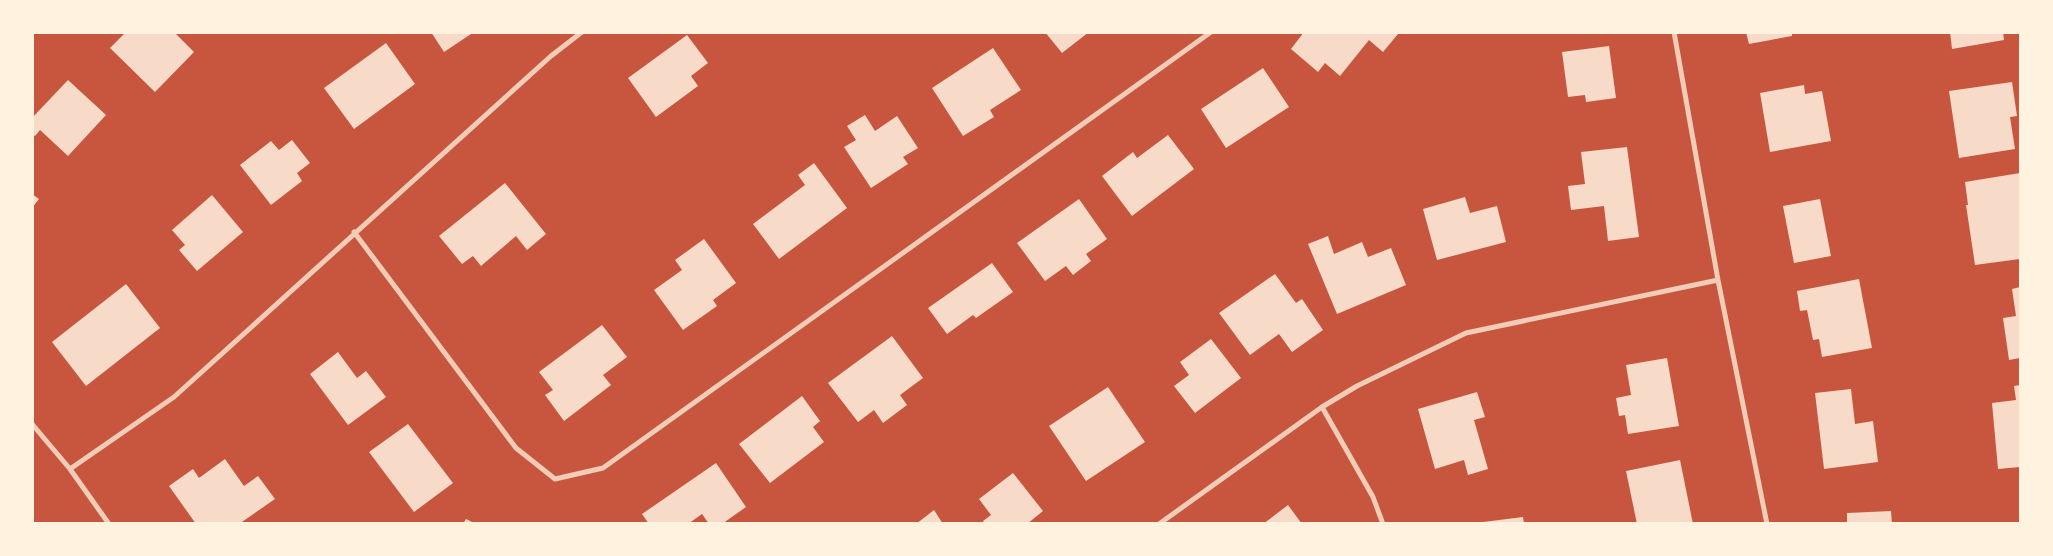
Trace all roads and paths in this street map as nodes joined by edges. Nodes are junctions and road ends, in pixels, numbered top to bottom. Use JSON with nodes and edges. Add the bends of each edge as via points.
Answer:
{"nodes":[{"id":1,"x":582,"y":32,"type":"edge"},
{"id":2,"x":1211,"y":32,"type":"edge"},
{"id":3,"x":1674,"y":32,"type":"edge"},
{"id":4,"x":354,"y":232,"type":"junction"},
{"id":5,"x":1718,"y":280,"type":"junction"},
{"id":6,"x":1322,"y":407,"type":"junction"},
{"id":7,"x":32,"y":424,"type":"edge"},
{"id":8,"x":70,"y":469,"type":"junction"},
{"id":9,"x":109,"y":524,"type":"edge"},
{"id":10,"x":1159,"y":524,"type":"edge"},
{"id":11,"x":1383,"y":524,"type":"edge"},
{"id":12,"x":1767,"y":524,"type":"edge"}],
"edges":[{"from":1,"to":4,"type":"street"},
{"from":2,"to":4,"type":"street","via":[[603,468],[555,479],[516,448]]},
{"from":3,"to":5,"type":"street"},
{"from":4,"to":8,"type":"street","via":[[174,396]]},
{"from":5,"to":6,"type":"street","via":[[1466,333],[1357,386]]},
{"from":5,"to":12,"type":"street"},
{"from":6,"to":10,"type":"street"},
{"from":6,"to":11,"type":"street","via":[[1373,497]]},
{"from":7,"to":8,"type":"street"},
{"from":8,"to":9,"type":"street"}]}
